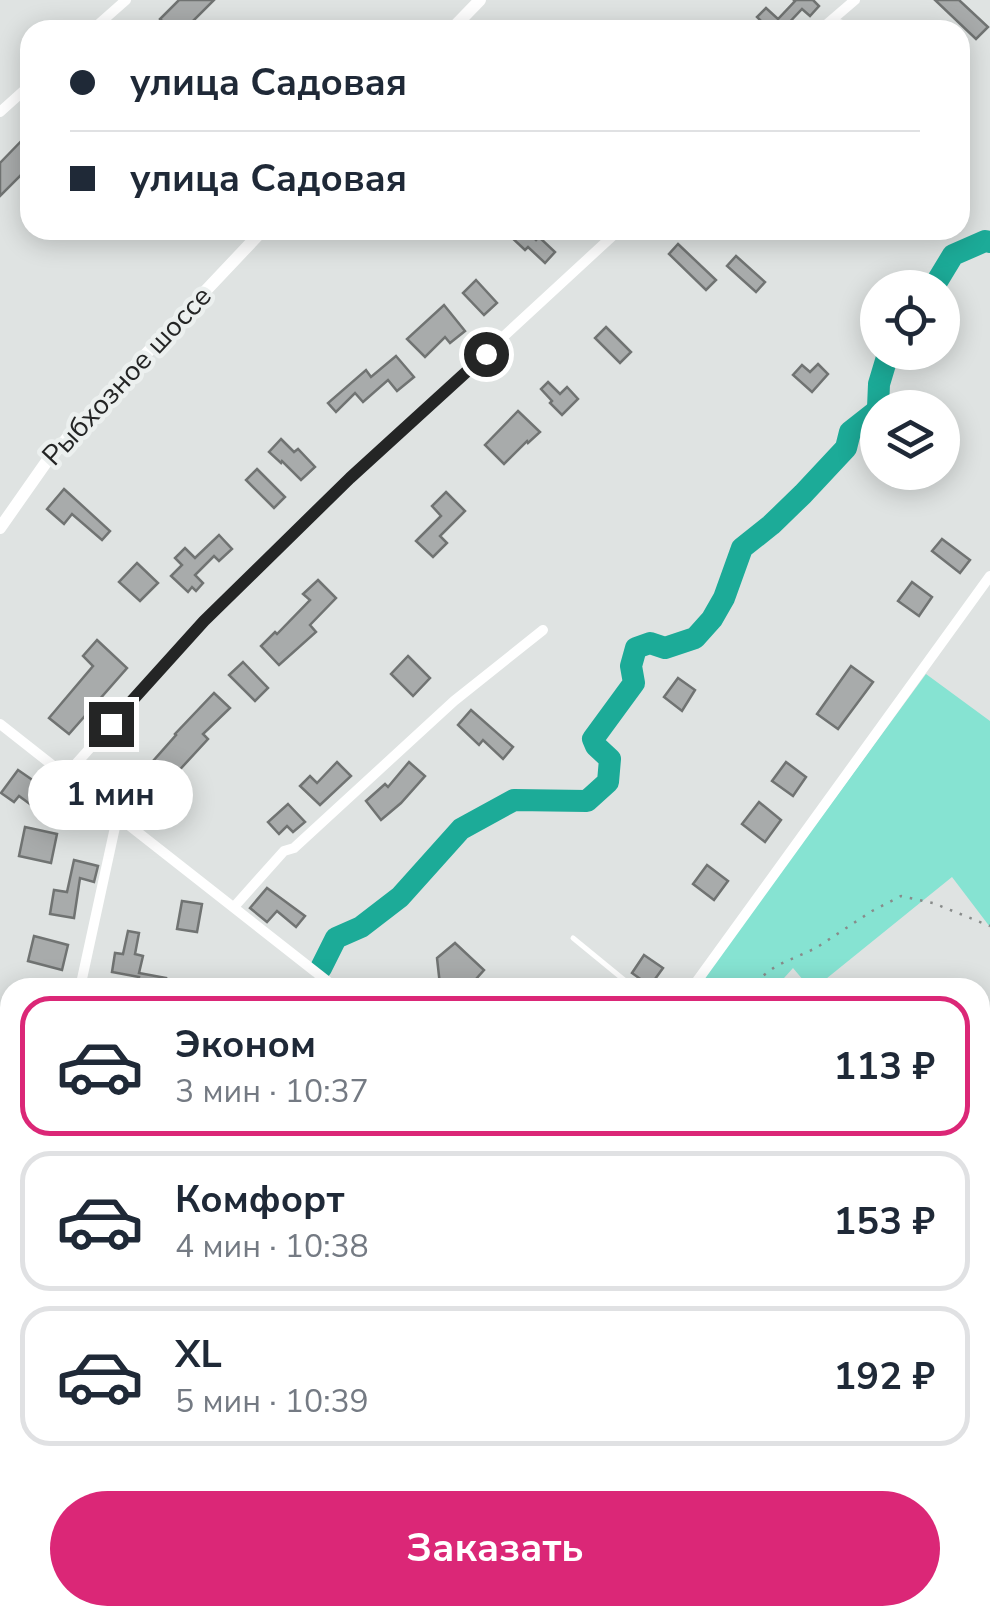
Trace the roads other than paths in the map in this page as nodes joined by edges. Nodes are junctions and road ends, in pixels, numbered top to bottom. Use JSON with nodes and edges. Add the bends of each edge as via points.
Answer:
{"nodes":[{"id":1,"x":126,"y":0,"type":"edge"},
{"id":2,"x":480,"y":0,"type":"edge"},
{"id":3,"x":855,"y":0,"type":"edge"},
{"id":4,"x":103,"y":20,"type":"edge"},
{"id":5,"x":461,"y":20,"type":"edge"},
{"id":6,"x":831,"y":20,"type":"edge"},
{"id":7,"x":20,"y":95,"type":"edge"},
{"id":8,"x":0,"y":112,"type":"edge"},
{"id":9,"x":253,"y":240,"type":"edge"},
{"id":10,"x":608,"y":240,"type":"edge"},
{"id":11,"x":0,"y":528,"type":"edge"},
{"id":12,"x":990,"y":576,"type":"edge"},
{"id":13,"x":543,"y":630,"type":"dead end"},
{"id":14,"x":0,"y":724,"type":"edge"},
{"id":15,"x":65,"y":776,"type":"junction"},
{"id":16,"x":118,"y":818,"type":"junction"},
{"id":17,"x":234,"y":907,"type":"junction"},
{"id":18,"x":573,"y":938,"type":"dead end"},
{"id":19,"x":82,"y":978,"type":"edge"},
{"id":20,"x":323,"y":978,"type":"edge"},
{"id":21,"x":622,"y":978,"type":"edge"},
{"id":22,"x":699,"y":978,"type":"edge"}],
"edges":[{"from":1,"to":4,"type":"street"},
{"from":2,"to":5,"type":"street"},
{"from":3,"to":6,"type":"street"},
{"from":7,"to":8,"type":"street"},
{"from":9,"to":11,"type":"street","name":"Рыбхозное шоссе","via":[[47,461]]},
{"from":10,"to":15,"type":"street","via":[[204,621]]},
{"from":12,"to":22,"type":"street"},
{"from":13,"to":17,"type":"street","via":[[284,852]]},
{"from":14,"to":15,"type":"street"},
{"from":15,"to":16,"type":"street"},
{"from":16,"to":17,"type":"street"},
{"from":16,"to":19,"type":"street"},
{"from":17,"to":20,"type":"street"},
{"from":18,"to":21,"type":"lane"}]}
